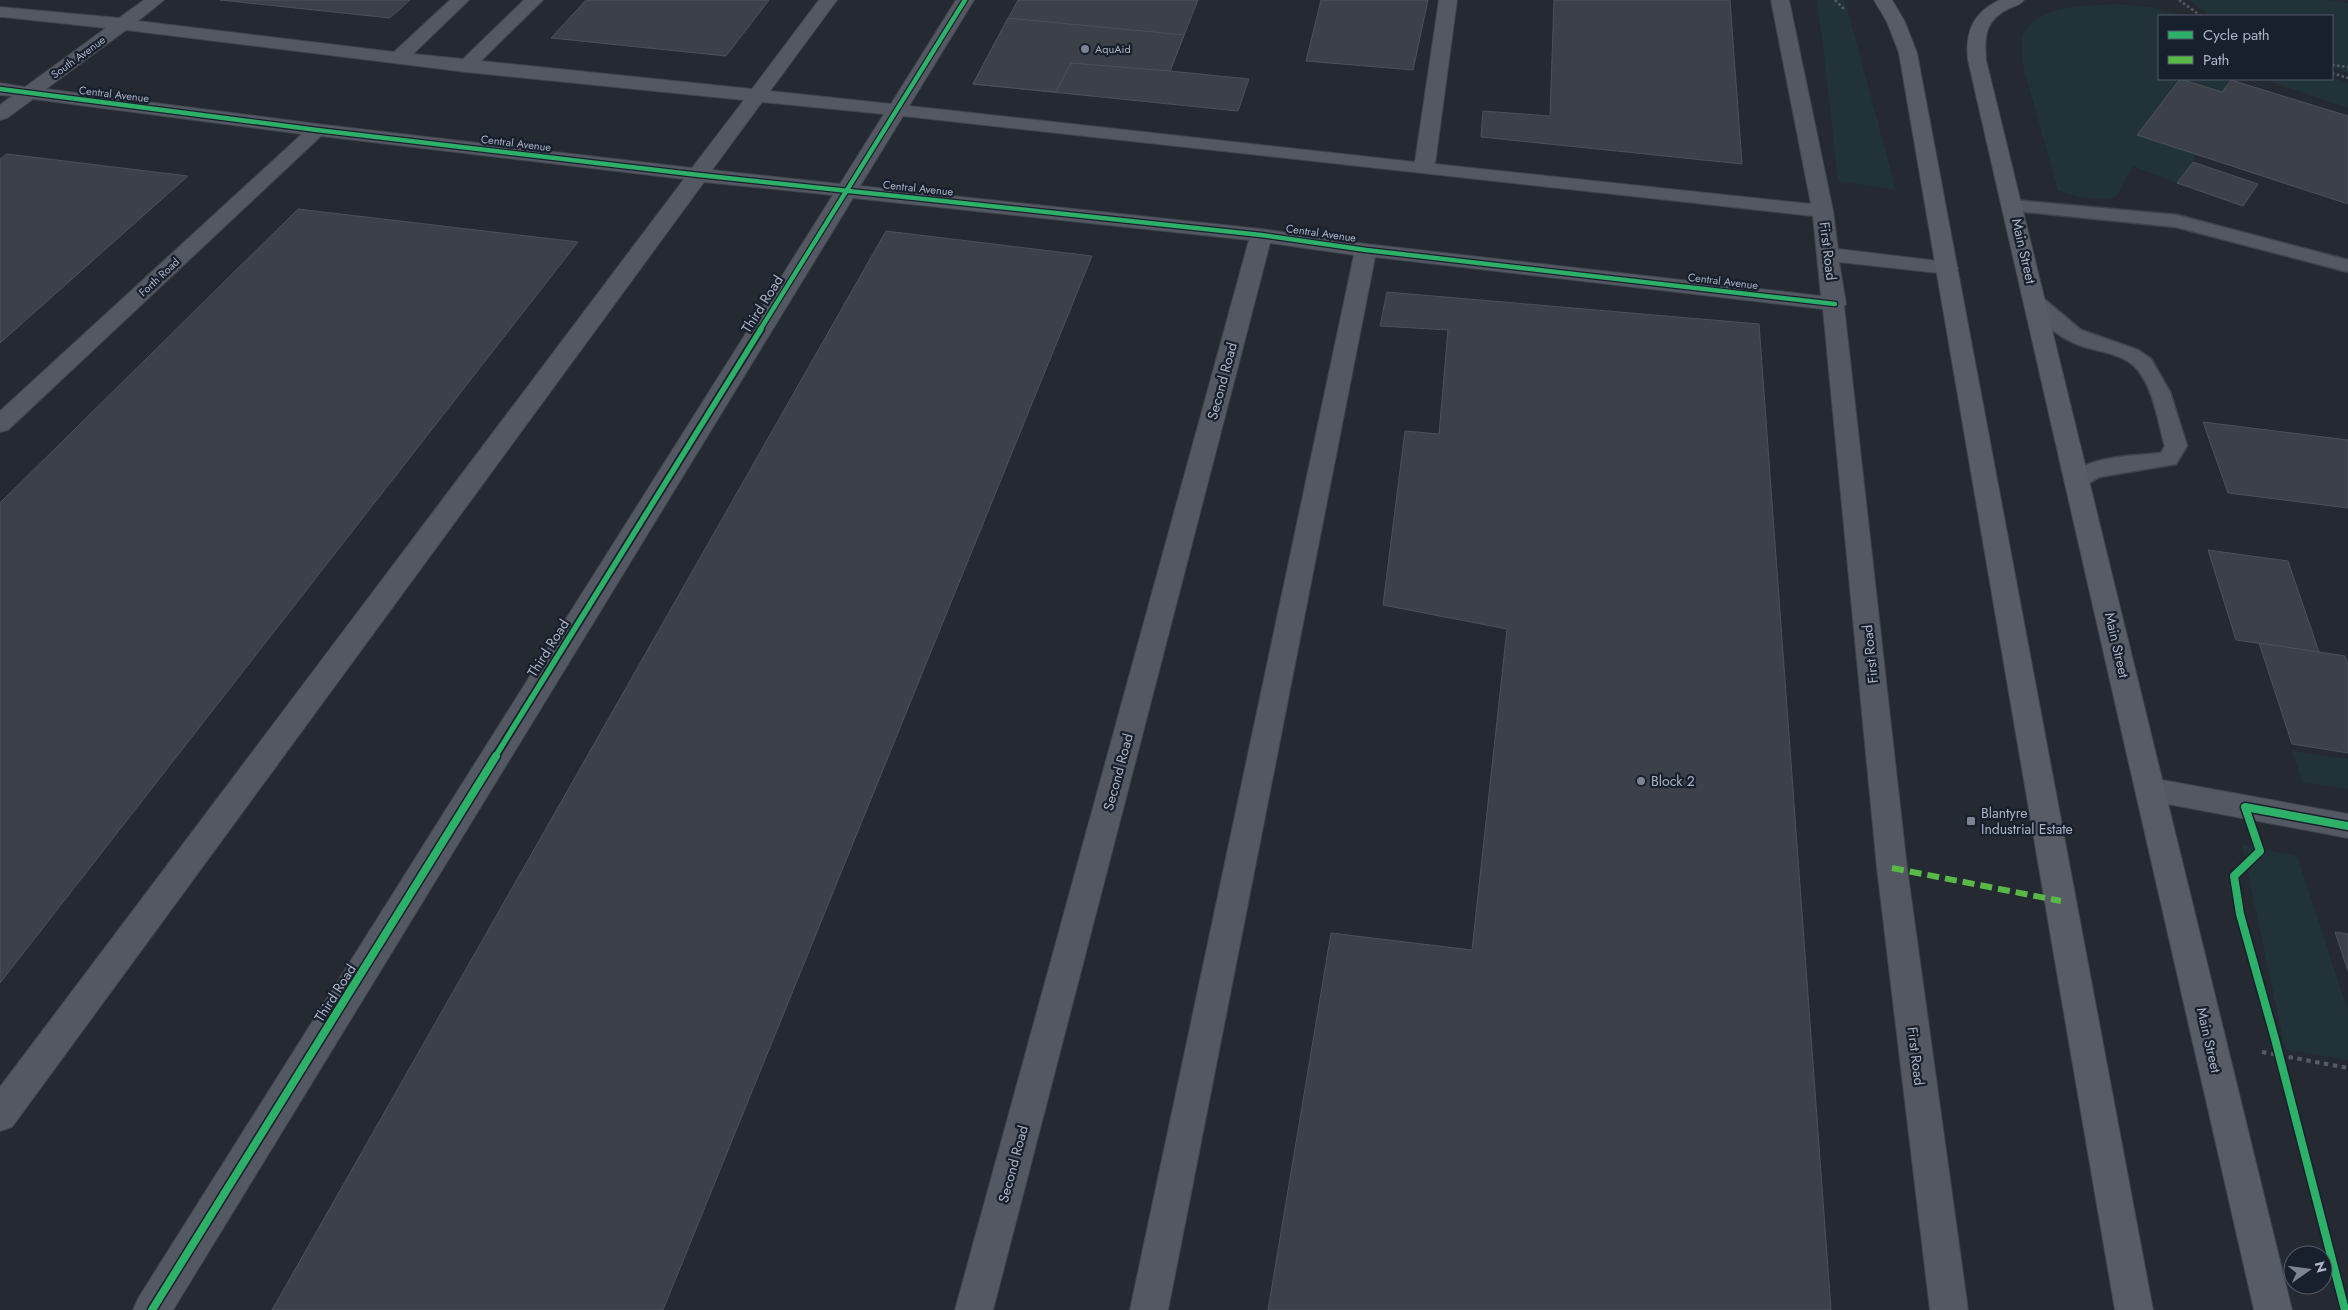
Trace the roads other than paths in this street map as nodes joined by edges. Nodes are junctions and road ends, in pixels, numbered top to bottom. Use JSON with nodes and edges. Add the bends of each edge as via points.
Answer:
{"nodes":[{"id":1,"x":20,"y":0,"type":"edge"},
{"id":2,"x":155,"y":0,"type":"edge"},
{"id":3,"x":460,"y":0,"type":"edge"},
{"id":4,"x":534,"y":0,"type":"edge"},
{"id":5,"x":828,"y":0,"type":"edge"},
{"id":6,"x":965,"y":0,"type":"edge"},
{"id":7,"x":1448,"y":0,"type":"edge"},
{"id":8,"x":1780,"y":0,"type":"edge"},
{"id":9,"x":1883,"y":0,"type":"edge"},
{"id":10,"x":2016,"y":0,"type":"edge"},
{"id":11,"x":1,"y":13,"type":"edge"},
{"id":12,"x":123,"y":24,"type":"junction"},
{"id":13,"x":398,"y":58,"type":"junction"},
{"id":14,"x":466,"y":66,"type":"junction"},
{"id":15,"x":0,"y":89,"type":"edge"},
{"id":16,"x":29,"y":93,"type":"junction"},
{"id":17,"x":757,"y":95,"type":"junction"},
{"id":18,"x":898,"y":110,"type":"junction"},
{"id":19,"x":0,"y":114,"type":"edge"},
{"id":20,"x":317,"y":130,"type":"junction"},
{"id":21,"x":1424,"y":169,"type":"junction"},
{"id":22,"x":699,"y":174,"type":"junction"},
{"id":23,"x":848,"y":190,"type":"junction"},
{"id":24,"x":2013,"y":206,"type":"junction"},
{"id":25,"x":1823,"y":211,"type":"junction"},
{"id":26,"x":1261,"y":235,"type":"junction"},
{"id":27,"x":1366,"y":250,"type":"junction"},
{"id":28,"x":1828,"y":254,"type":"junction"},
{"id":29,"x":2348,"y":266,"type":"edge"},
{"id":30,"x":1947,"y":268,"type":"junction"},
{"id":31,"x":2036,"y":302,"type":"junction"},
{"id":32,"x":1834,"y":304,"type":"junction"},
{"id":33,"x":0,"y":424,"type":"edge"},
{"id":34,"x":2078,"y":480,"type":"junction"},
{"id":35,"x":2151,"y":790,"type":"junction"},
{"id":36,"x":2348,"y":826,"type":"edge"},
{"id":37,"x":0,"y":1115,"type":"edge"},
{"id":38,"x":152,"y":1310,"type":"edge"},
{"id":39,"x":974,"y":1310,"type":"edge"},
{"id":40,"x":1149,"y":1310,"type":"edge"},
{"id":41,"x":1949,"y":1310,"type":"edge"},
{"id":42,"x":2134,"y":1310,"type":"edge"},
{"id":43,"x":2273,"y":1310,"type":"edge"}],
"edges":[{"from":1,"to":11,"type":"street"},
{"from":2,"to":12,"type":"street","name":"South Avenue"},
{"from":3,"to":13,"type":"street"},
{"from":4,"to":14,"type":"street"},
{"from":5,"to":17,"type":"street"},
{"from":6,"to":18,"type":"street","name":"Third Road"},
{"from":7,"to":21,"type":"street"},
{"from":8,"to":25,"type":"street","name":"First Road"},
{"from":9,"to":30,"type":"main road","via":[[1908,53]]},
{"from":10,"to":24,"type":"main road","name":"Main Street","via":[[1992,10],[1982,19],[1976,31],[1975,45]]},
{"from":11,"to":12,"type":"street"},
{"from":12,"to":13,"type":"street"},
{"from":12,"to":16,"type":"street","name":"South Avenue"},
{"from":13,"to":14,"type":"street"},
{"from":14,"to":17,"type":"street"},
{"from":15,"to":16,"type":"street","name":"Central Avenue"},
{"from":16,"to":19,"type":"street","name":"South Avenue"},
{"from":16,"to":20,"type":"street","name":"Central Avenue"},
{"from":17,"to":18,"type":"street"},
{"from":17,"to":22,"type":"street"},
{"from":18,"to":21,"type":"street"},
{"from":18,"to":23,"type":"street","name":"Third Road"},
{"from":20,"to":22,"type":"street","name":"Central Avenue"},
{"from":20,"to":33,"type":"street","name":"Forth Road"},
{"from":21,"to":25,"type":"street"},
{"from":22,"to":23,"type":"street","name":"Central Avenue"},
{"from":22,"to":37,"type":"street"},
{"from":23,"to":26,"type":"street","name":"Central Avenue"},
{"from":23,"to":38,"type":"street","name":"Third Road"},
{"from":24,"to":29,"type":"lane","via":[[2177,221]]},
{"from":24,"to":31,"type":"main road","name":"Main Street"},
{"from":25,"to":28,"type":"street","name":"First Road"},
{"from":26,"to":27,"type":"street","name":"Central Avenue"},
{"from":26,"to":39,"type":"street","name":"Second Road"},
{"from":27,"to":32,"type":"street","name":"Central Avenue"},
{"from":27,"to":40,"type":"street"},
{"from":28,"to":30,"type":"street"},
{"from":28,"to":32,"type":"street","name":"First Road"},
{"from":30,"to":42,"type":"main road"},
{"from":31,"to":34,"type":"main road","name":"Main Street"},
{"from":31,"to":34,"type":"lane","via":[[2058,325],[2080,338],[2125,352],[2143,363],[2154,378],[2176,446],[2168,459],[2093,470]]},
{"from":32,"to":41,"type":"street","name":"First Road","via":[[1892,868]]},
{"from":34,"to":35,"type":"main road","name":"Main Street"},
{"from":35,"to":36,"type":"street"},
{"from":35,"to":43,"type":"main road","name":"Main Street"}]}
